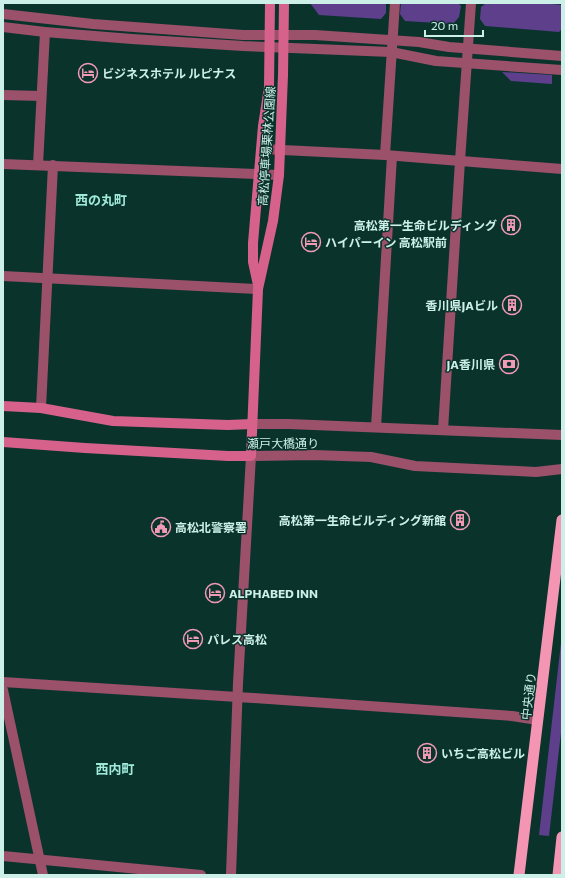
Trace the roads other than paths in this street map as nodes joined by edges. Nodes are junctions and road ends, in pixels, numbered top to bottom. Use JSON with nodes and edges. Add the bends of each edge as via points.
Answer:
{"nodes":[{"id":1,"x":270,"y":3,"type":"edge"},
{"id":2,"x":284,"y":3,"type":"edge"},
{"id":3,"x":395,"y":3,"type":"edge"},
{"id":4,"x":471,"y":3,"type":"edge"},
{"id":5,"x":3,"y":14,"type":"edge"},
{"id":6,"x":3,"y":27,"type":"edge"},
{"id":7,"x":45,"y":32,"type":"junction"},
{"id":8,"x":269,"y":35,"type":"junction"},
{"id":9,"x":284,"y":35,"type":"junction"},
{"id":10,"x":392,"y":40,"type":"junction"},
{"id":11,"x":269,"y":47,"type":"junction"},
{"id":12,"x":283,"y":47,"type":"junction"},
{"id":13,"x":468,"y":48,"type":"junction"},
{"id":14,"x":391,"y":52,"type":"junction"},
{"id":15,"x":562,"y":56,"type":"edge"},
{"id":16,"x":467,"y":63,"type":"junction"},
{"id":17,"x":562,"y":70,"type":"edge"},
{"id":18,"x":3,"y":95,"type":"edge"},
{"id":19,"x":41,"y":96,"type":"junction"},
{"id":20,"x":262,"y":149,"type":"junction"},
{"id":21,"x":280,"y":150,"type":"junction"},
{"id":22,"x":389,"y":156,"type":"junction"},
{"id":23,"x":460,"y":161,"type":"junction"},
{"id":24,"x":3,"y":164,"type":"edge"},
{"id":25,"x":38,"y":165,"type":"junction"},
{"id":26,"x":53,"y":165,"type":"junction"},
{"id":27,"x":562,"y":169,"type":"edge"},
{"id":28,"x":260,"y":174,"type":"junction"},
{"id":29,"x":279,"y":175,"type":"junction"},
{"id":30,"x":3,"y":276,"type":"edge"},
{"id":31,"x":48,"y":279,"type":"junction"},
{"id":32,"x":258,"y":289,"type":"junction"},
{"id":33,"x":3,"y":406,"type":"edge"},
{"id":34,"x":41,"y":408,"type":"junction"},
{"id":35,"x":252,"y":424,"type":"junction"},
{"id":36,"x":376,"y":427,"type":"junction"},
{"id":37,"x":442,"y":430,"type":"junction"},
{"id":38,"x":562,"y":435,"type":"edge"},
{"id":39,"x":3,"y":442,"type":"edge"},
{"id":40,"x":251,"y":456,"type":"junction"},
{"id":41,"x":562,"y":469,"type":"edge"},
{"id":42,"x":562,"y":520,"type":"edge"},
{"id":43,"x":3,"y":682,"type":"edge"},
{"id":44,"x":3,"y":690,"type":"edge"},
{"id":45,"x":238,"y":697,"type":"junction"},
{"id":46,"x":538,"y":720,"type":"junction"},
{"id":47,"x":562,"y":837,"type":"edge"},
{"id":48,"x":3,"y":856,"type":"edge"},
{"id":49,"x":41,"y":859,"type":"junction"},
{"id":50,"x":43,"y":875,"type":"edge"},
{"id":51,"x":201,"y":875,"type":"edge"},
{"id":52,"x":231,"y":875,"type":"edge"},
{"id":53,"x":519,"y":875,"type":"edge"},
{"id":54,"x":558,"y":875,"type":"edge"}],
"edges":[{"from":1,"to":8,"type":"main road","name":"高松停車場栗林公園線"},
{"from":2,"to":9,"type":"main road","name":"高松停車場栗林公園線"},
{"from":3,"to":10,"type":"street"},
{"from":4,"to":13,"type":"street"},
{"from":5,"to":8,"type":"street","via":[[93,24]]},
{"from":6,"to":7,"type":"street"},
{"from":7,"to":11,"type":"street"},
{"from":7,"to":19,"type":"street"},
{"from":8,"to":9,"type":"street"},
{"from":8,"to":11,"type":"main road","name":"高松停車場栗林公園線"},
{"from":9,"to":10,"type":"street"},
{"from":9,"to":12,"type":"main road","name":"高松停車場栗林公園線"},
{"from":10,"to":13,"type":"street"},
{"from":10,"to":14,"type":"street"},
{"from":11,"to":12,"type":"street"},
{"from":11,"to":20,"type":"main road","name":"高松停車場栗林公園線","via":[[269,87]]},
{"from":12,"to":14,"type":"street"},
{"from":12,"to":21,"type":"main road","name":"高松停車場栗林公園線"},
{"from":13,"to":15,"type":"street"},
{"from":13,"to":16,"type":"street"},
{"from":14,"to":16,"type":"street","via":[[436,61]]},
{"from":14,"to":22,"type":"street"},
{"from":16,"to":17,"type":"street"},
{"from":16,"to":23,"type":"street"},
{"from":18,"to":19,"type":"street"},
{"from":19,"to":25,"type":"street"},
{"from":20,"to":21,"type":"street"},
{"from":20,"to":28,"type":"main road","name":"高松停車場栗林公園線"},
{"from":21,"to":22,"type":"street"},
{"from":21,"to":29,"type":"main road","name":"高松停車場栗林公園線"},
{"from":22,"to":23,"type":"street"},
{"from":22,"to":36,"type":"street"},
{"from":23,"to":27,"type":"street"},
{"from":23,"to":37,"type":"street"},
{"from":24,"to":25,"type":"street"},
{"from":25,"to":26,"type":"street"},
{"from":26,"to":28,"type":"street"},
{"from":26,"to":31,"type":"street"},
{"from":28,"to":29,"type":"street"},
{"from":28,"to":32,"type":"main road","name":"高松停車場栗林公園線","via":[[253,243],[253,262]]},
{"from":29,"to":32,"type":"main road","name":"高松停車場栗林公園線","via":[[273,221]]},
{"from":30,"to":31,"type":"street"},
{"from":31,"to":32,"type":"street"},
{"from":31,"to":34,"type":"street"},
{"from":32,"to":35,"type":"main road","name":"高松停車場栗林公園線"},
{"from":33,"to":34,"type":"main road","name":"瀬戸大橋通り"},
{"from":34,"to":35,"type":"main road","name":"瀬戸大橋通り","via":[[113,421]]},
{"from":35,"to":36,"type":"street","name":"瀬戸大橋通り"},
{"from":35,"to":40,"type":"main road","name":"高松停車場栗林公園線"},
{"from":36,"to":37,"type":"street","name":"瀬戸大橋通り"},
{"from":37,"to":38,"type":"street","name":"瀬戸大橋通り"},
{"from":39,"to":40,"type":"main road","name":"瀬戸大橋通り"},
{"from":40,"to":41,"type":"street","name":"瀬戸大橋通り","via":[[371,457],[415,466],[536,472]]},
{"from":40,"to":45,"type":"street"},
{"from":42,"to":46,"type":"highway","name":"中央通り"},
{"from":43,"to":45,"type":"street"},
{"from":44,"to":49,"type":"street"},
{"from":45,"to":46,"type":"street","via":[[512,716]]},
{"from":45,"to":52,"type":"street"},
{"from":46,"to":53,"type":"highway","name":"中央通り"},
{"from":47,"to":54,"type":"highway"},
{"from":48,"to":49,"type":"street"},
{"from":49,"to":50,"type":"street"},
{"from":49,"to":51,"type":"street"}]}
